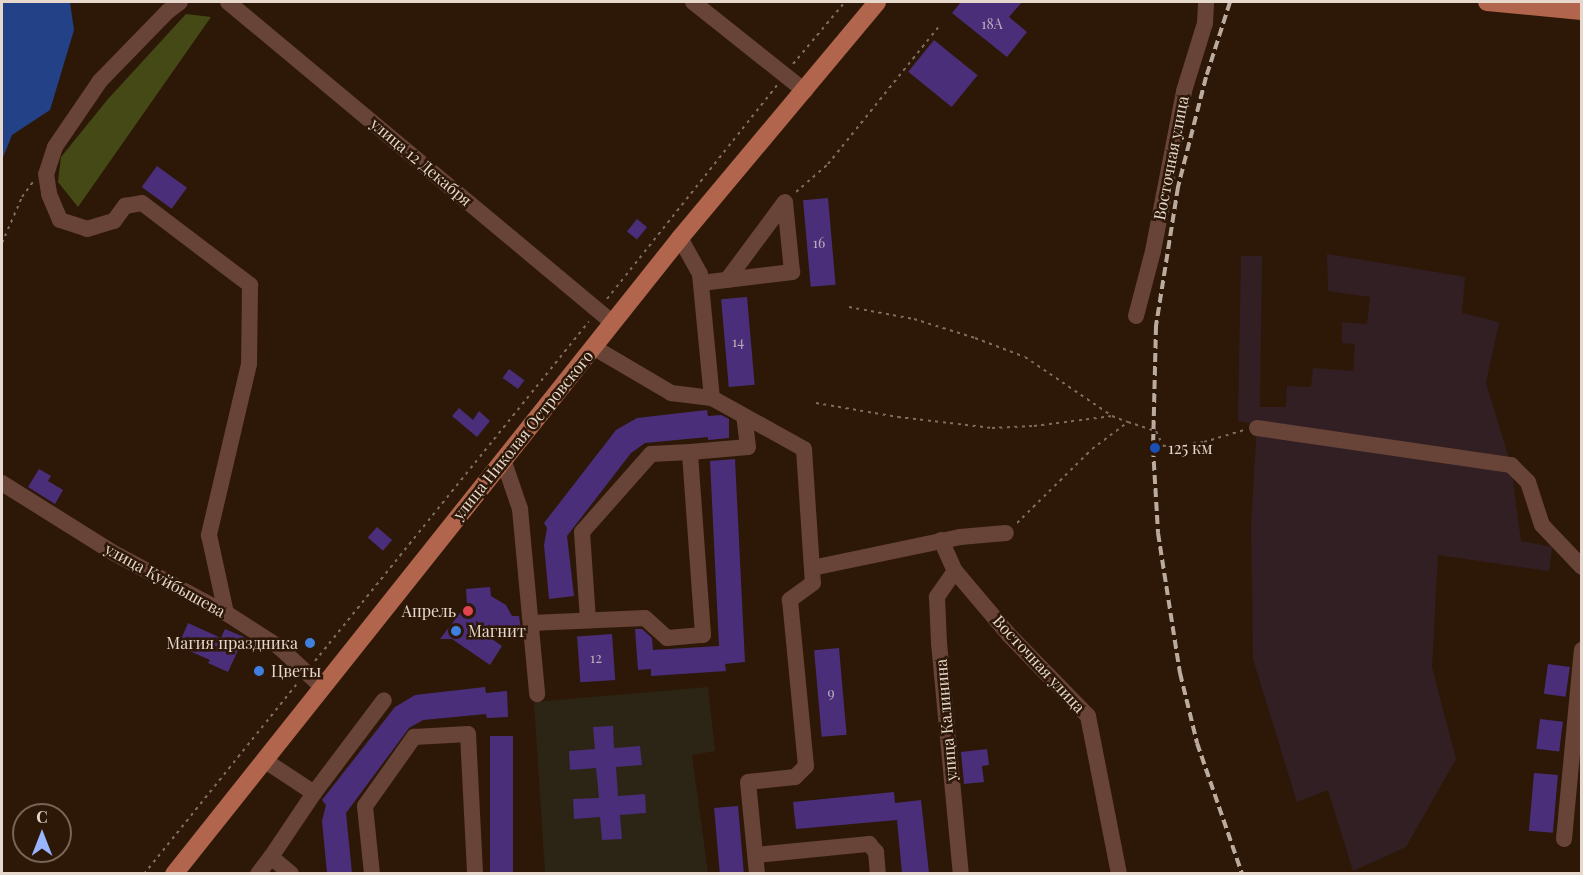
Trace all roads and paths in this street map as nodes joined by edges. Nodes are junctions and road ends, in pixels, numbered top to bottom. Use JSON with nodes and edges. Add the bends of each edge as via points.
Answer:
{"nodes":[{"id":1,"x":180,"y":2,"type":"edge"},
{"id":2,"x":228,"y":2,"type":"edge"},
{"id":3,"x":693,"y":2,"type":"edge"},
{"id":4,"x":845,"y":2,"type":"edge"},
{"id":5,"x":877,"y":2,"type":"edge"},
{"id":6,"x":1206,"y":2,"type":"edge"},
{"id":7,"x":1487,"y":2,"type":"edge"},
{"id":8,"x":1572,"y":8,"type":"edge"},
{"id":9,"x":940,"y":25,"type":"dead end"},
{"id":10,"x":784,"y":75,"type":"junction"},
{"id":11,"x":804,"y":91,"type":"junction"},
{"id":12,"x":46,"y":174,"type":"junction"},
{"id":13,"x":785,"y":202,"type":"junction"},
{"id":14,"x":680,"y":238,"type":"junction"},
{"id":15,"x":2,"y":243,"type":"edge"},
{"id":16,"x":727,"y":280,"type":"junction"},
{"id":17,"x":701,"y":283,"type":"junction"},
{"id":18,"x":849,"y":307,"type":"dead end"},
{"id":19,"x":598,"y":310,"type":"junction"},
{"id":20,"x":1136,"y":316,"type":"dead end"},
{"id":21,"x":613,"y":323,"type":"junction"},
{"id":22,"x":593,"y":347,"type":"junction"},
{"id":23,"x":712,"y":398,"type":"junction"},
{"id":24,"x":816,"y":403,"type":"dead end"},
{"id":25,"x":744,"y":416,"type":"junction"},
{"id":26,"x":1112,"y":416,"type":"junction"},
{"id":27,"x":1128,"y":423,"type":"junction"},
{"id":28,"x":1257,"y":428,"type":"joint"},
{"id":29,"x":690,"y":452,"type":"junction"},
{"id":30,"x":503,"y":459,"type":"junction"},
{"id":31,"x":2,"y":483,"type":"edge"},
{"id":32,"x":1006,"y":533,"type":"joint"},
{"id":33,"x":941,"y":540,"type":"junction"},
{"id":34,"x":1581,"y":567,"type":"edge"},
{"id":35,"x":812,"y":568,"type":"junction"},
{"id":36,"x":955,"y":571,"type":"junction"},
{"id":37,"x":226,"y":613,"type":"junction"},
{"id":38,"x":588,"y":620,"type":"junction"},
{"id":39,"x":531,"y":623,"type":"junction"},
{"id":40,"x":1581,"y":650,"type":"edge"},
{"id":41,"x":306,"y":672,"type":"junction"},
{"id":42,"x":322,"y":687,"type":"junction"},
{"id":43,"x":537,"y":694,"type":"dead end"},
{"id":44,"x":384,"y":700,"type":"dead end"},
{"id":45,"x":264,"y":760,"type":"junction"},
{"id":46,"x":314,"y":793,"type":"junction"},
{"id":47,"x":1564,"y":839,"type":"dead end"},
{"id":48,"x":756,"y":855,"type":"junction"},
{"id":49,"x":271,"y":857,"type":"junction"},
{"id":50,"x":144,"y":873,"type":"edge"},
{"id":51,"x":174,"y":873,"type":"edge"},
{"id":52,"x":258,"y":873,"type":"edge"},
{"id":53,"x":291,"y":873,"type":"edge"},
{"id":54,"x":372,"y":873,"type":"edge"},
{"id":55,"x":475,"y":873,"type":"edge"},
{"id":56,"x":757,"y":873,"type":"edge"},
{"id":57,"x":878,"y":873,"type":"edge"},
{"id":58,"x":961,"y":873,"type":"edge"},
{"id":59,"x":1119,"y":873,"type":"edge"}],
"edges":[{"from":1,"to":12,"type":"street","via":[[100,81],[55,147]]},
{"from":2,"to":19,"type":"street","name":"улица 12 Декабря"},
{"from":3,"to":10,"type":"street"},
{"from":4,"to":10,"type":"path"},
{"from":5,"to":11,"type":"main road","name":"улица Николая Островского"},
{"from":6,"to":20,"type":"street","name":"Восточная улица","via":[[1205,23],[1185,91]]},
{"from":7,"to":8,"type":"main road"},
{"from":9,"to":13,"type":"path","via":[[828,164]]},
{"from":10,"to":11,"type":"street"},
{"from":10,"to":19,"type":"path"},
{"from":11,"to":14,"type":"main road","name":"улица Николая Островского"},
{"from":12,"to":15,"type":"path","via":[[36,178],[22,197]]},
{"from":12,"to":37,"type":"street","via":[[60,220],[87,229],[114,221],[125,206],[142,203],[250,285],[249,364],[209,534]]},
{"from":13,"to":16,"type":"street"},
{"from":13,"to":16,"type":"street","via":[[792,272]]},
{"from":14,"to":17,"type":"street"},
{"from":14,"to":21,"type":"main road","name":"улица Николая Островского"},
{"from":16,"to":17,"type":"street"},
{"from":17,"to":23,"type":"street"},
{"from":18,"to":26,"type":"path","via":[[914,319],[1025,357]]},
{"from":19,"to":21,"type":"street","name":"улица 12 Декабря"},
{"from":19,"to":41,"type":"path"},
{"from":21,"to":22,"type":"main road","name":"улица Николая Островского"},
{"from":22,"to":23,"type":"street","via":[[670,393]]},
{"from":22,"to":30,"type":"main road","name":"улица Николая Островского"},
{"from":23,"to":25,"type":"street"},
{"from":24,"to":26,"type":"path","via":[[992,428]]},
{"from":25,"to":29,"type":"street","via":[[748,447]]},
{"from":25,"to":35,"type":"street","via":[[804,449]]},
{"from":26,"to":27,"type":"path"},
{"from":27,"to":28,"type":"path","via":[[1156,431],[1163,446],[1204,442]]},
{"from":27,"to":32,"type":"path","via":[[1092,449]]},
{"from":28,"to":34,"type":"street","via":[[1511,465],[1528,482],[1542,525]]},
{"from":29,"to":38,"type":"street","via":[[651,454],[582,532]]},
{"from":29,"to":38,"type":"street","via":[[703,635],[667,638],[645,618]]},
{"from":30,"to":39,"type":"street","via":[[520,509]]},
{"from":30,"to":42,"type":"main road","name":"улица Николая Островского"},
{"from":31,"to":37,"type":"street","name":"улица Куйбышева","via":[[112,552]]},
{"from":32,"to":33,"type":"street"},
{"from":33,"to":35,"type":"street"},
{"from":33,"to":36,"type":"street","name":"Восточная улица"},
{"from":35,"to":48,"type":"street","via":[[813,583],[790,600],[806,766],[795,777],[748,782]]},
{"from":36,"to":58,"type":"street","name":"улица Калинина","via":[[937,597]]},
{"from":36,"to":59,"type":"street","name":"Восточная улица","via":[[1009,635],[1088,716]]},
{"from":37,"to":41,"type":"street","name":"улица Куйбышева","via":[[279,647]]},
{"from":38,"to":39,"type":"street"},
{"from":39,"to":43,"type":"street"},
{"from":40,"to":47,"type":"street"},
{"from":41,"to":42,"type":"street","name":"улица Куйбышева"},
{"from":41,"to":50,"type":"path"},
{"from":42,"to":45,"type":"main road","name":"улица Николая Островского"},
{"from":44,"to":46,"type":"street"},
{"from":45,"to":46,"type":"street"},
{"from":45,"to":51,"type":"main road","name":"улица Николая Островского"},
{"from":46,"to":49,"type":"street"},
{"from":48,"to":56,"type":"street"},
{"from":48,"to":57,"type":"street","via":[[868,844],[876,852]]},
{"from":49,"to":52,"type":"street"},
{"from":49,"to":53,"type":"street"},
{"from":54,"to":55,"type":"street","via":[[365,806],[414,737],[468,734]]}]}
